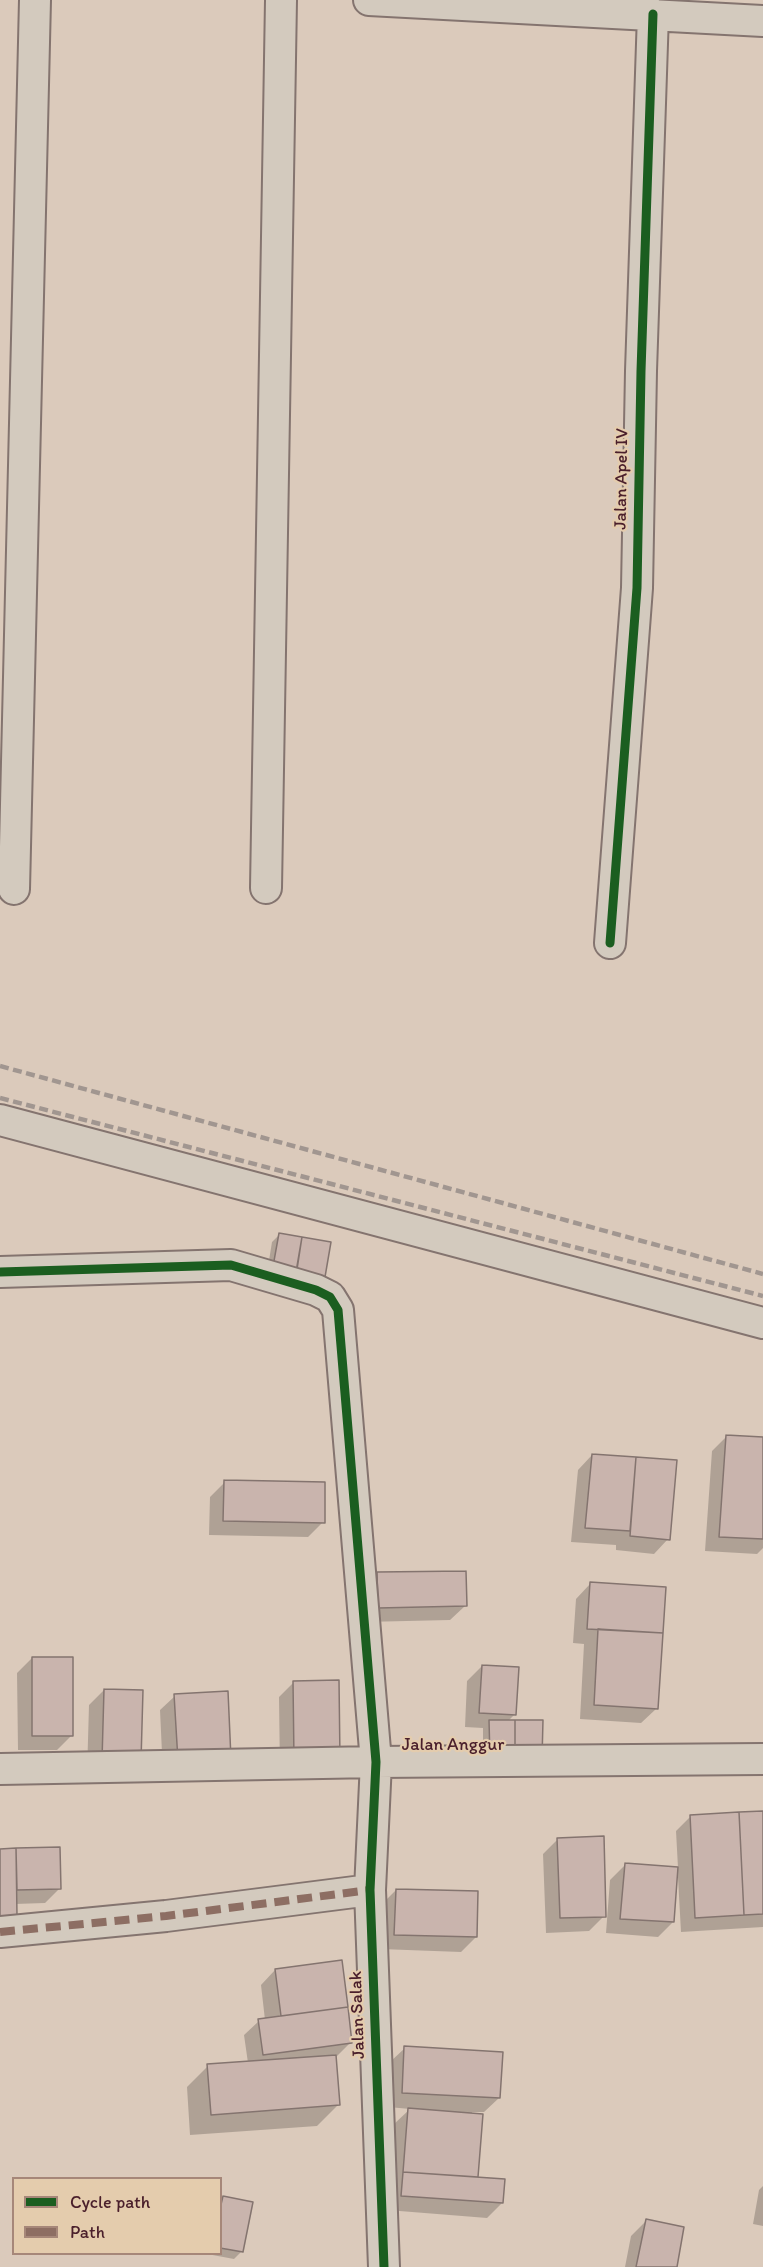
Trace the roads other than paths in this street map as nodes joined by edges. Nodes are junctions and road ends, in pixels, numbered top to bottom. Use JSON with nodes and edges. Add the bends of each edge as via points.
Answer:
{"nodes":[{"id":1,"x":35,"y":0,"type":"edge"},
{"id":2,"x":281,"y":0,"type":"edge"},
{"id":3,"x":369,"y":0,"type":"edge"},
{"id":4,"x":748,"y":13,"type":"edge"},
{"id":5,"x":653,"y":14,"type":"junction"},
{"id":6,"x":267,"y":888,"type":"dead end"},
{"id":7,"x":14,"y":889,"type":"dead end"},
{"id":8,"x":610,"y":943,"type":"dead end"},
{"id":9,"x":0,"y":1120,"type":"edge"},
{"id":10,"x":0,"y":1272,"type":"edge"},
{"id":11,"x":763,"y":1323,"type":"edge"},
{"id":12,"x":763,"y":1759,"type":"edge"},
{"id":13,"x":376,"y":1762,"type":"junction"},
{"id":14,"x":0,"y":1769,"type":"edge"},
{"id":15,"x":370,"y":1890,"type":"junction"},
{"id":16,"x":0,"y":1932,"type":"edge"},
{"id":17,"x":384,"y":2267,"type":"edge"}],
"edges":[{"from":1,"to":7,"type":"street"},
{"from":2,"to":6,"type":"street"},
{"from":3,"to":5,"type":"street"},
{"from":4,"to":5,"type":"street"},
{"from":5,"to":8,"type":"street","name":"Jalan Apel IV","via":[[637,588]]},
{"from":9,"to":11,"type":"street"},
{"from":10,"to":13,"type":"street","name":"Jalan Salak","via":[[231,1265],[330,1297],[338,1310]]},
{"from":12,"to":13,"type":"street","name":"Jalan Anggur"},
{"from":13,"to":14,"type":"street","name":"Jalan Anggur"},
{"from":13,"to":15,"type":"street","name":"Jalan Salak"},
{"from":15,"to":16,"type":"street"},
{"from":15,"to":17,"type":"street","name":"Jalan Salak"}]}
